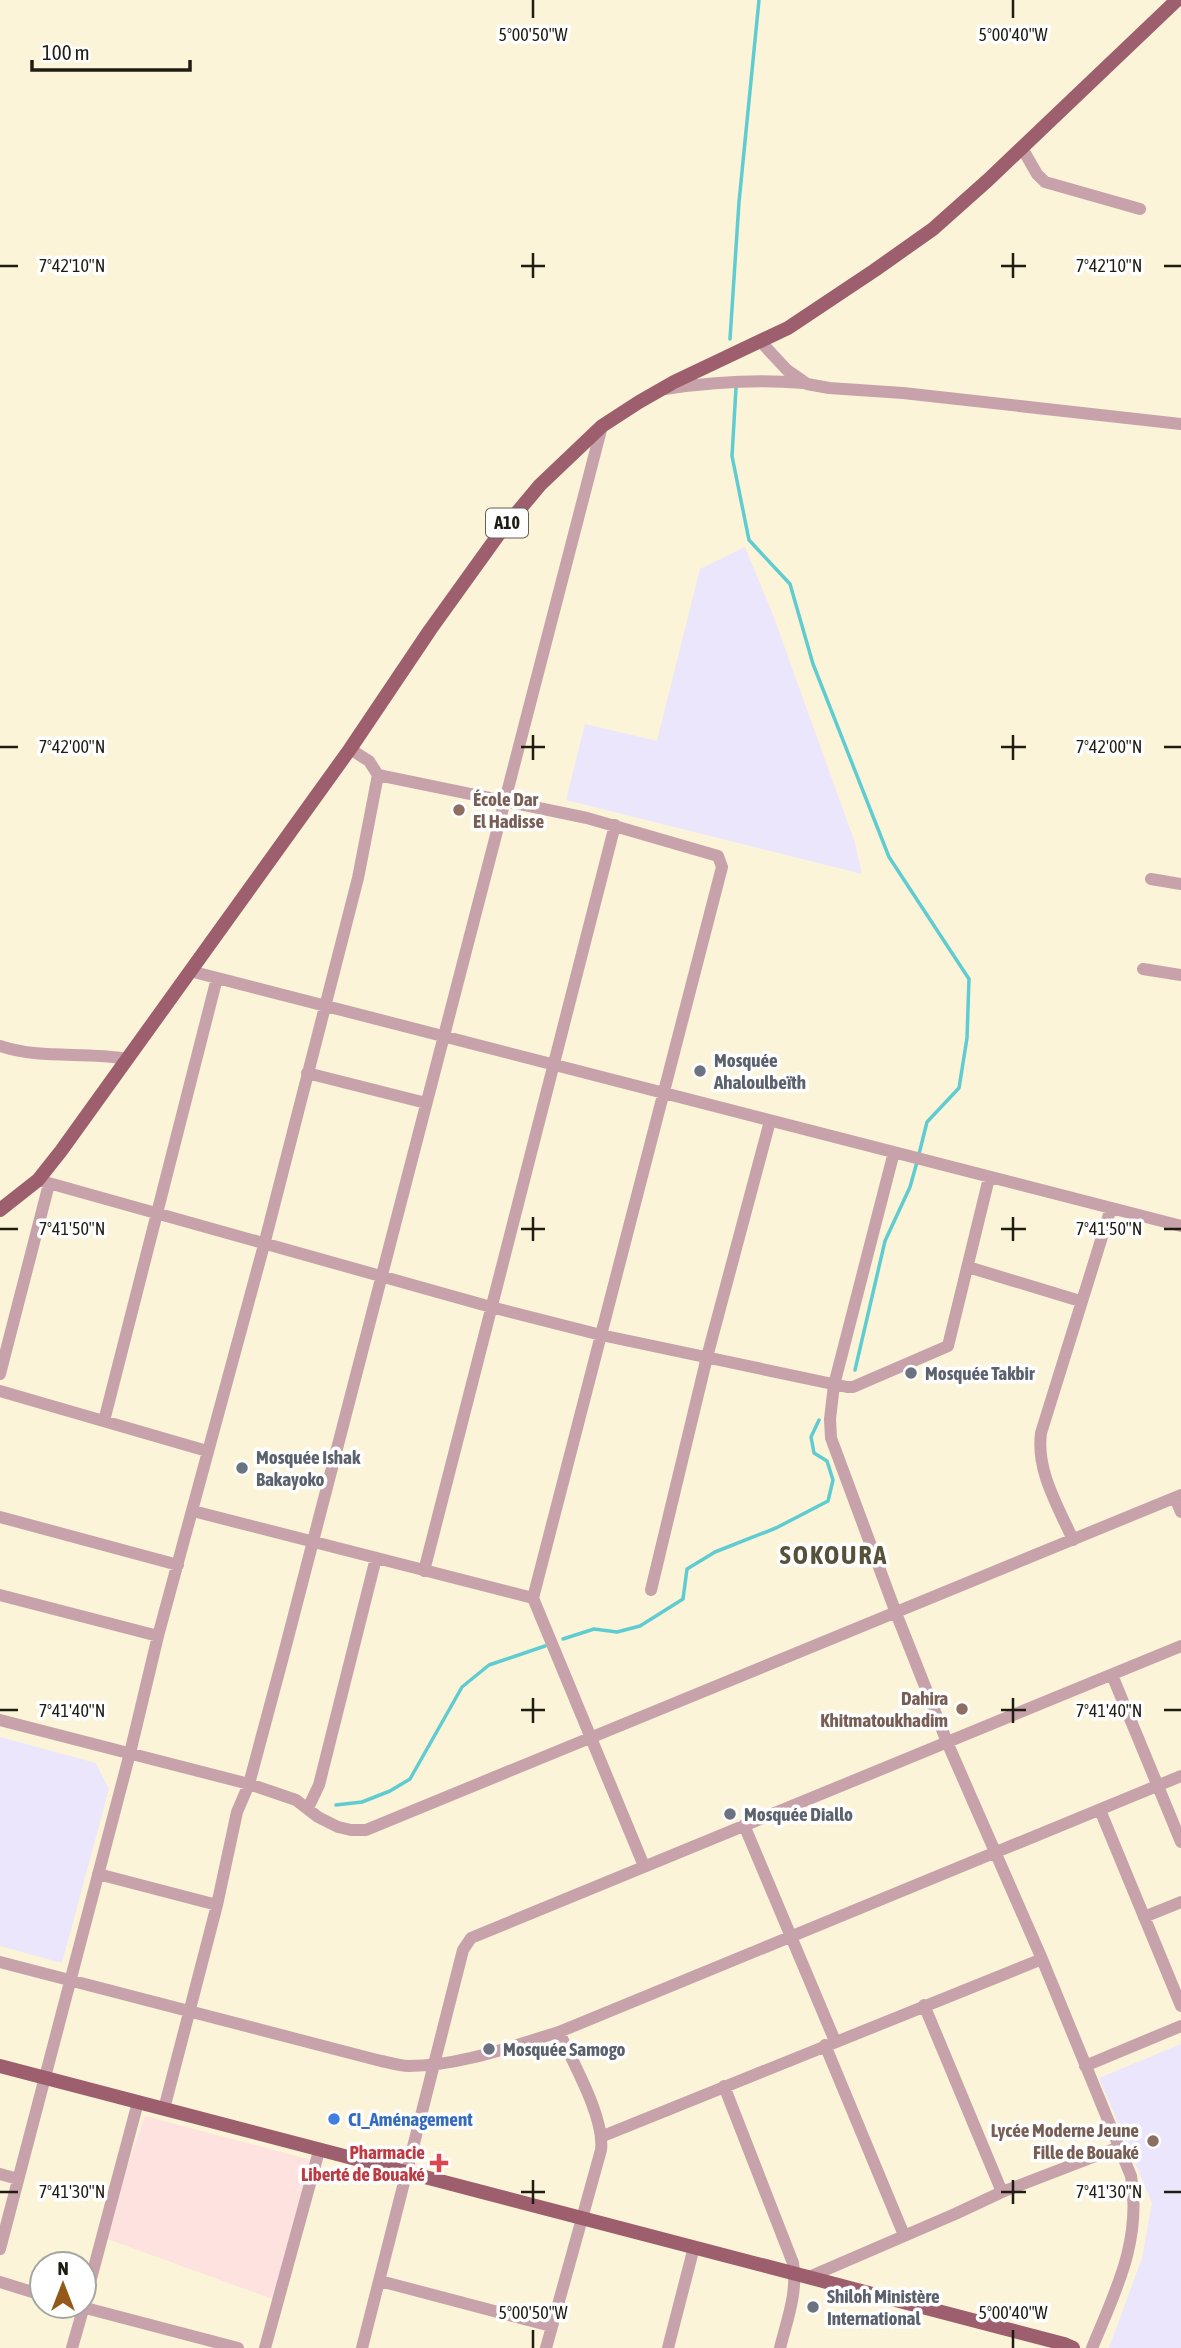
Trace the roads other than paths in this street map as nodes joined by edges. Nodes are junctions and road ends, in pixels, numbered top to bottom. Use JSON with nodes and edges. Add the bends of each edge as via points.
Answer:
{"nodes":[{"id":1,"x":1177,"y":0,"type":"edge"},
{"id":2,"x":1022,"y":148,"type":"junction"},
{"id":3,"x":1140,"y":209,"type":"dead end"},
{"id":4,"x":761,"y":342,"type":"junction"},
{"id":5,"x":807,"y":384,"type":"junction"},
{"id":6,"x":659,"y":390,"type":"junction"},
{"id":7,"x":1181,"y":424,"type":"edge"},
{"id":8,"x":602,"y":426,"type":"junction"},
{"id":9,"x":350,"y":749,"type":"junction"},
{"id":10,"x":378,"y":775,"type":"junction"},
{"id":11,"x":504,"y":800,"type":"junction"},
{"id":12,"x":615,"y":825,"type":"junction"},
{"id":13,"x":1151,"y":879,"type":"dead end"},
{"id":14,"x":1181,"y":884,"type":"edge"},
{"id":15,"x":1143,"y":969,"type":"dead end"},
{"id":16,"x":190,"y":971,"type":"junction"},
{"id":17,"x":1181,"y":975,"type":"edge"},
{"id":18,"x":217,"y":978,"type":"junction"},
{"id":19,"x":325,"y":1006,"type":"junction"},
{"id":20,"x":443,"y":1037,"type":"junction"},
{"id":21,"x":0,"y":1046,"type":"edge"},
{"id":22,"x":127,"y":1059,"type":"junction"},
{"id":23,"x":555,"y":1065,"type":"junction"},
{"id":24,"x":307,"y":1073,"type":"junction"},
{"id":25,"x":663,"y":1093,"type":"junction"},
{"id":26,"x":426,"y":1103,"type":"junction"},
{"id":27,"x":770,"y":1121,"type":"junction"},
{"id":28,"x":894,"y":1152,"type":"junction"},
{"id":29,"x":989,"y":1178,"type":"junction"},
{"id":30,"x":44,"y":1182,"type":"junction"},
{"id":31,"x":1111,"y":1208,"type":"junction"},
{"id":32,"x":0,"y":1210,"type":"edge"},
{"id":33,"x":157,"y":1214,"type":"junction"},
{"id":34,"x":1181,"y":1226,"type":"edge"},
{"id":35,"x":264,"y":1245,"type":"junction"},
{"id":36,"x":968,"y":1267,"type":"junction"},
{"id":37,"x":381,"y":1277,"type":"junction"},
{"id":38,"x":1080,"y":1301,"type":"junction"},
{"id":39,"x":491,"y":1307,"type":"junction"},
{"id":40,"x":600,"y":1335,"type":"junction"},
{"id":41,"x":707,"y":1357,"type":"junction"},
{"id":42,"x":0,"y":1374,"type":"edge"},
{"id":43,"x":834,"y":1385,"type":"junction"},
{"id":44,"x":0,"y":1391,"type":"edge"},
{"id":45,"x":104,"y":1421,"type":"junction"},
{"id":46,"x":207,"y":1451,"type":"junction"},
{"id":47,"x":1178,"y":1497,"type":"edge"},
{"id":48,"x":193,"y":1511,"type":"junction"},
{"id":49,"x":1181,"y":1512,"type":"edge"},
{"id":50,"x":0,"y":1517,"type":"edge"},
{"id":51,"x":1073,"y":1540,"type":"junction"},
{"id":52,"x":312,"y":1542,"type":"junction"},
{"id":53,"x":376,"y":1559,"type":"junction"},
{"id":54,"x":178,"y":1565,"type":"junction"},
{"id":55,"x":424,"y":1571,"type":"junction"},
{"id":56,"x":651,"y":1590,"type":"dead end"},
{"id":57,"x":0,"y":1595,"type":"edge"},
{"id":58,"x":533,"y":1598,"type":"junction"},
{"id":59,"x":895,"y":1614,"type":"junction"},
{"id":60,"x":158,"y":1636,"type":"junction"},
{"id":61,"x":1181,"y":1646,"type":"edge"},
{"id":62,"x":1112,"y":1675,"type":"junction"},
{"id":63,"x":0,"y":1720,"type":"edge"},
{"id":64,"x":593,"y":1739,"type":"junction"},
{"id":65,"x":947,"y":1742,"type":"junction"},
{"id":66,"x":130,"y":1753,"type":"junction"},
{"id":67,"x":1181,"y":1776,"type":"edge"},
{"id":68,"x":248,"y":1784,"type":"junction"},
{"id":69,"x":1158,"y":1786,"type":"junction"},
{"id":70,"x":308,"y":1808,"type":"junction"},
{"id":71,"x":1100,"y":1810,"type":"junction"},
{"id":72,"x":744,"y":1825,"type":"junction"},
{"id":73,"x":1181,"y":1842,"type":"edge"},
{"id":74,"x":996,"y":1853,"type":"junction"},
{"id":75,"x":644,"y":1866,"type":"junction"},
{"id":76,"x":98,"y":1874,"type":"junction"},
{"id":77,"x":1181,"y":1902,"type":"edge"},
{"id":78,"x":217,"y":1905,"type":"junction"},
{"id":79,"x":1144,"y":1917,"type":"junction"},
{"id":80,"x":791,"y":1937,"type":"junction"},
{"id":81,"x":1042,"y":1959,"type":"junction"},
{"id":82,"x":0,"y":1962,"type":"edge"},
{"id":83,"x":70,"y":1980,"type":"junction"},
{"id":84,"x":925,"y":2005,"type":"junction"},
{"id":85,"x":1181,"y":2006,"type":"edge"},
{"id":86,"x":190,"y":2010,"type":"junction"},
{"id":87,"x":1181,"y":2026,"type":"edge"},
{"id":88,"x":559,"y":2032,"type":"junction"},
{"id":89,"x":830,"y":2043,"type":"junction"},
{"id":90,"x":433,"y":2065,"type":"junction"},
{"id":91,"x":0,"y":2066,"type":"edge"},
{"id":92,"x":1085,"y":2066,"type":"junction"},
{"id":93,"x":45,"y":2078,"type":"junction"},
{"id":94,"x":724,"y":2086,"type":"junction"},
{"id":95,"x":138,"y":2102,"type":"junction"},
{"id":96,"x":164,"y":2109,"type":"junction"},
{"id":97,"x":603,"y":2137,"type":"junction"},
{"id":98,"x":1119,"y":2147,"type":"junction"},
{"id":99,"x":319,"y":2151,"type":"junction"},
{"id":100,"x":407,"y":2172,"type":"junction"},
{"id":101,"x":0,"y":2174,"type":"edge"},
{"id":102,"x":18,"y":2179,"type":"junction"},
{"id":103,"x":1002,"y":2192,"type":"junction"},
{"id":104,"x":580,"y":2218,"type":"junction"},
{"id":105,"x":904,"y":2235,"type":"junction"},
{"id":106,"x":694,"y":2248,"type":"junction"},
{"id":107,"x":0,"y":2249,"type":"edge"},
{"id":108,"x":97,"y":2250,"type":"edge"},
{"id":109,"x":802,"y":2275,"type":"junction"},
{"id":110,"x":380,"y":2281,"type":"junction"},
{"id":111,"x":0,"y":2282,"type":"edge"},
{"id":112,"x":28,"y":2291,"type":"edge"},
{"id":113,"x":98,"y":2310,"type":"edge"},
{"id":114,"x":79,"y":2320,"type":"edge"},
{"id":115,"x":551,"y":2326,"type":"junction"},
{"id":116,"x":72,"y":2348,"type":"edge"},
{"id":117,"x":238,"y":2348,"type":"edge"},
{"id":118,"x":265,"y":2348,"type":"edge"},
{"id":119,"x":362,"y":2348,"type":"edge"},
{"id":120,"x":546,"y":2348,"type":"edge"},
{"id":121,"x":667,"y":2348,"type":"edge"},
{"id":122,"x":780,"y":2348,"type":"edge"},
{"id":123,"x":1073,"y":2348,"type":"edge"},
{"id":124,"x":1092,"y":2348,"type":"edge"}],
"edges":[{"from":1,"to":2,"type":"main road","number":"A10"},
{"from":2,"to":3,"type":"street","via":[[1045,182]]},
{"from":2,"to":4,"type":"main road","number":"A10","via":[[933,229],[836,297]]},
{"from":4,"to":5,"type":"street"},
{"from":4,"to":6,"type":"main road","number":"A10"},
{"from":5,"to":6,"type":"street","via":[[728,381]]},
{"from":5,"to":7,"type":"street"},
{"from":6,"to":8,"type":"main road","number":"A10"},
{"from":8,"to":9,"type":"main road","number":"A10","via":[[517,510]]},
{"from":8,"to":11,"type":"street"},
{"from":9,"to":10,"type":"street","via":[[369,761]]},
{"from":9,"to":16,"type":"main road","number":"A10"},
{"from":10,"to":11,"type":"street"},
{"from":10,"to":19,"type":"street","via":[[358,878]]},
{"from":11,"to":12,"type":"street"},
{"from":11,"to":20,"type":"street"},
{"from":12,"to":23,"type":"street"},
{"from":12,"to":25,"type":"street","via":[[722,861]]},
{"from":13,"to":14,"type":"street"},
{"from":15,"to":17,"type":"street"},
{"from":16,"to":18,"type":"street"},
{"from":16,"to":22,"type":"main road","number":"A10"},
{"from":18,"to":19,"type":"street"},
{"from":18,"to":33,"type":"street"},
{"from":19,"to":20,"type":"street"},
{"from":19,"to":24,"type":"street"},
{"from":20,"to":23,"type":"street"},
{"from":20,"to":26,"type":"street"},
{"from":21,"to":22,"type":"street","via":[[22,1054]]},
{"from":22,"to":30,"type":"main road","number":"A10"},
{"from":23,"to":25,"type":"street"},
{"from":23,"to":39,"type":"street"},
{"from":24,"to":26,"type":"street"},
{"from":24,"to":35,"type":"street"},
{"from":25,"to":27,"type":"street"},
{"from":25,"to":40,"type":"street"},
{"from":26,"to":37,"type":"street"},
{"from":27,"to":28,"type":"street"},
{"from":27,"to":41,"type":"street"},
{"from":28,"to":29,"type":"street"},
{"from":28,"to":43,"type":"street"},
{"from":29,"to":31,"type":"street"},
{"from":29,"to":36,"type":"street"},
{"from":30,"to":32,"type":"main road","number":"A10"},
{"from":30,"to":33,"type":"street"},
{"from":30,"to":42,"type":"street"},
{"from":31,"to":34,"type":"street"},
{"from":31,"to":38,"type":"street"},
{"from":33,"to":35,"type":"street"},
{"from":33,"to":45,"type":"street"},
{"from":35,"to":37,"type":"street"},
{"from":35,"to":46,"type":"street"},
{"from":36,"to":38,"type":"street"},
{"from":36,"to":43,"type":"street","via":[[948,1346],[853,1387]]},
{"from":37,"to":39,"type":"street"},
{"from":37,"to":52,"type":"street"},
{"from":38,"to":51,"type":"street","via":[[1039,1449],[1041,1465]]},
{"from":39,"to":40,"type":"street"},
{"from":39,"to":55,"type":"street"},
{"from":40,"to":41,"type":"street"},
{"from":40,"to":58,"type":"street"},
{"from":41,"to":43,"type":"street"},
{"from":41,"to":56,"type":"street"},
{"from":43,"to":59,"type":"street","via":[[831,1438]]},
{"from":44,"to":45,"type":"street"},
{"from":45,"to":46,"type":"street"},
{"from":46,"to":48,"type":"street"},
{"from":47,"to":49,"type":"street"},
{"from":47,"to":51,"type":"street"},
{"from":48,"to":52,"type":"street"},
{"from":48,"to":54,"type":"street"},
{"from":50,"to":54,"type":"street"},
{"from":51,"to":59,"type":"street"},
{"from":52,"to":53,"type":"street"},
{"from":52,"to":68,"type":"street"},
{"from":53,"to":55,"type":"street"},
{"from":53,"to":70,"type":"street","via":[[319,1785]]},
{"from":54,"to":60,"type":"street"},
{"from":55,"to":58,"type":"street"},
{"from":57,"to":60,"type":"street"},
{"from":58,"to":64,"type":"street"},
{"from":59,"to":64,"type":"street"},
{"from":59,"to":65,"type":"street"},
{"from":60,"to":66,"type":"street"},
{"from":61,"to":62,"type":"street"},
{"from":62,"to":65,"type":"street"},
{"from":62,"to":69,"type":"street"},
{"from":63,"to":66,"type":"street"},
{"from":64,"to":70,"type":"street","via":[[366,1830],[338,1827]]},
{"from":64,"to":75,"type":"street"},
{"from":65,"to":72,"type":"street"},
{"from":65,"to":74,"type":"street"},
{"from":66,"to":68,"type":"street"},
{"from":66,"to":76,"type":"street"},
{"from":67,"to":69,"type":"street"},
{"from":68,"to":70,"type":"street"},
{"from":68,"to":78,"type":"street","via":[[237,1812]]},
{"from":69,"to":71,"type":"street"},
{"from":69,"to":73,"type":"street"},
{"from":71,"to":74,"type":"street"},
{"from":71,"to":79,"type":"street"},
{"from":72,"to":75,"type":"street"},
{"from":72,"to":80,"type":"street"},
{"from":74,"to":80,"type":"street"},
{"from":74,"to":81,"type":"street"},
{"from":75,"to":90,"type":"street","via":[[471,1938],[463,1950]]},
{"from":76,"to":78,"type":"street"},
{"from":76,"to":83,"type":"street"},
{"from":77,"to":79,"type":"street"},
{"from":78,"to":86,"type":"street"},
{"from":79,"to":85,"type":"street"},
{"from":80,"to":88,"type":"street"},
{"from":80,"to":89,"type":"street"},
{"from":81,"to":84,"type":"street"},
{"from":81,"to":92,"type":"street"},
{"from":82,"to":83,"type":"street"},
{"from":83,"to":86,"type":"street"},
{"from":83,"to":93,"type":"street"},
{"from":84,"to":89,"type":"street"},
{"from":84,"to":103,"type":"street"},
{"from":86,"to":90,"type":"street","via":[[377,2060]]},
{"from":86,"to":96,"type":"street"},
{"from":87,"to":92,"type":"street"},
{"from":88,"to":90,"type":"street"},
{"from":88,"to":97,"type":"street"},
{"from":89,"to":94,"type":"street"},
{"from":89,"to":105,"type":"street"},
{"from":90,"to":100,"type":"street"},
{"from":91,"to":93,"type":"main road"},
{"from":92,"to":98,"type":"street"},
{"from":93,"to":95,"type":"main road"},
{"from":93,"to":102,"type":"street"},
{"from":94,"to":97,"type":"street"},
{"from":94,"to":109,"type":"street"},
{"from":95,"to":96,"type":"main road"},
{"from":95,"to":108,"type":"street"},
{"from":96,"to":99,"type":"main road"},
{"from":97,"to":104,"type":"street"},
{"from":98,"to":103,"type":"street"},
{"from":98,"to":124,"type":"street","via":[[1131,2176],[1134,2230]]},
{"from":99,"to":100,"type":"main road"},
{"from":99,"to":118,"type":"street"},
{"from":100,"to":104,"type":"main road"},
{"from":100,"to":110,"type":"street"},
{"from":101,"to":102,"type":"street"},
{"from":102,"to":107,"type":"street"},
{"from":103,"to":105,"type":"street"},
{"from":104,"to":106,"type":"main road"},
{"from":104,"to":115,"type":"street"},
{"from":105,"to":109,"type":"street"},
{"from":106,"to":109,"type":"main road"},
{"from":106,"to":121,"type":"street"},
{"from":109,"to":122,"type":"street"},
{"from":109,"to":123,"type":"main road"},
{"from":110,"to":115,"type":"street"},
{"from":110,"to":119,"type":"street"},
{"from":111,"to":112,"type":"street"},
{"from":113,"to":117,"type":"street"},
{"from":114,"to":116,"type":"street"},
{"from":115,"to":120,"type":"street"}]}
